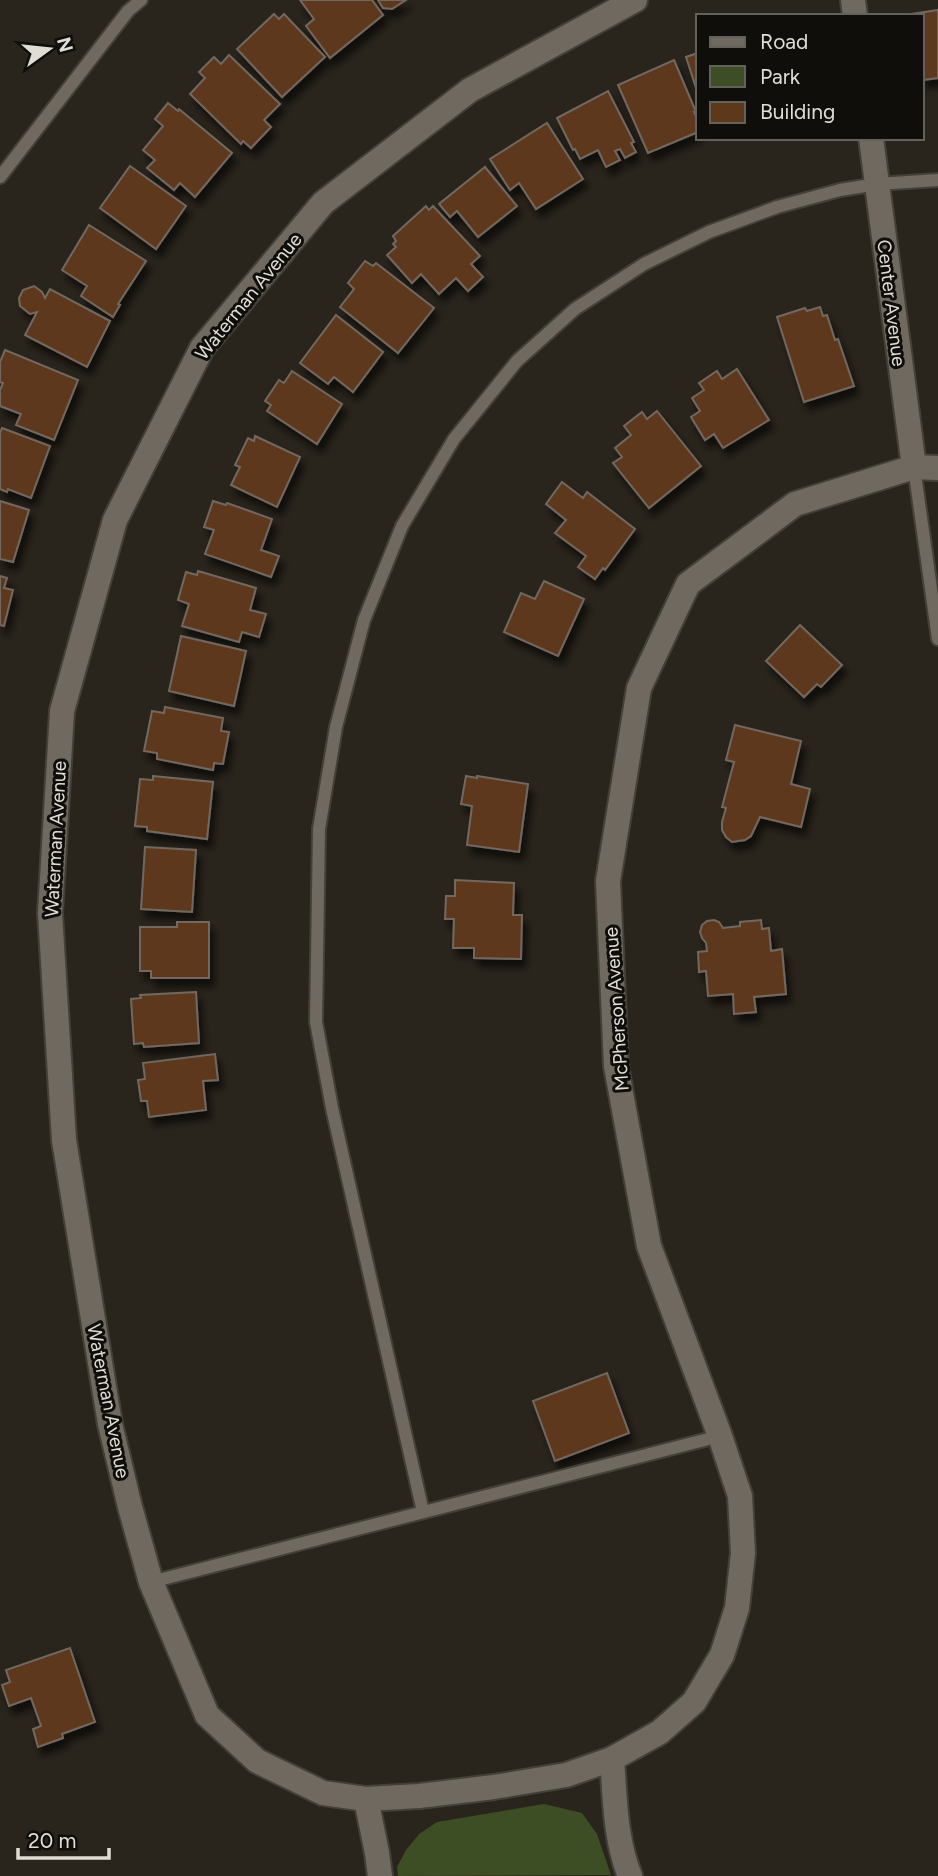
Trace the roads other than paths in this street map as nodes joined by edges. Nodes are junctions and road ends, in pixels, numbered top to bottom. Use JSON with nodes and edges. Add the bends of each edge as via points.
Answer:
{"nodes":[{"id":1,"x":141,"y":0,"type":"edge"},
{"id":2,"x":635,"y":0,"type":"edge"},
{"id":3,"x":871,"y":140,"type":"edge"},
{"id":4,"x":0,"y":177,"type":"edge"},
{"id":5,"x":938,"y":180,"type":"edge"},
{"id":6,"x":877,"y":184,"type":"junction"},
{"id":7,"x":926,"y":468,"type":"edge"},
{"id":8,"x":938,"y":639,"type":"edge"},
{"id":9,"x":720,"y":1436,"type":"junction"},
{"id":10,"x":422,"y":1512,"type":"junction"},
{"id":11,"x":151,"y":1582,"type":"junction"},
{"id":12,"x":612,"y":1759,"type":"junction"},
{"id":13,"x":494,"y":1787,"type":"joint"},
{"id":14,"x":366,"y":1799,"type":"junction"},
{"id":15,"x":380,"y":1876,"type":"edge"},
{"id":16,"x":631,"y":1876,"type":"edge"}],
"edges":[{"from":1,"to":4,"type":"lane"},
{"from":2,"to":11,"type":"street","name":"Waterman Avenue","via":[[470,90],[323,203],[202,348],[115,520],[62,711],[50,914],[64,1140],[110,1424]]},
{"from":3,"to":6,"type":"street","name":"Center Avenue"},
{"from":5,"to":6,"type":"lane"},
{"from":6,"to":7,"type":"street","name":"Center Avenue"},
{"from":6,"to":10,"type":"lane","via":[[777,207],[709,232],[644,264],[575,309],[517,361],[454,439],[402,526],[364,620],[336,727],[319,829],[316,1022]]},
{"from":7,"to":8,"type":"lane"},
{"from":7,"to":9,"type":"street","name":"McPherson Avenue","via":[[795,504],[688,584],[639,688],[608,881],[615,1066],[649,1246]]},
{"from":9,"to":10,"type":"lane"},
{"from":9,"to":12,"type":"street","name":"McPherson Avenue","via":[[740,1496],[743,1553],[737,1608],[722,1655],[694,1702],[660,1732]]},
{"from":10,"to":11,"type":"lane"},
{"from":11,"to":14,"type":"street","name":"Waterman Avenue","via":[[207,1715],[257,1761],[323,1793]]},
{"from":12,"to":13,"type":"street","name":"McPherson Avenue","via":[[566,1774]]},
{"from":12,"to":16,"type":"street","via":[[617,1819]]},
{"from":13,"to":14,"type":"street","name":"Waterman Avenue"},
{"from":14,"to":15,"type":"street"}]}
